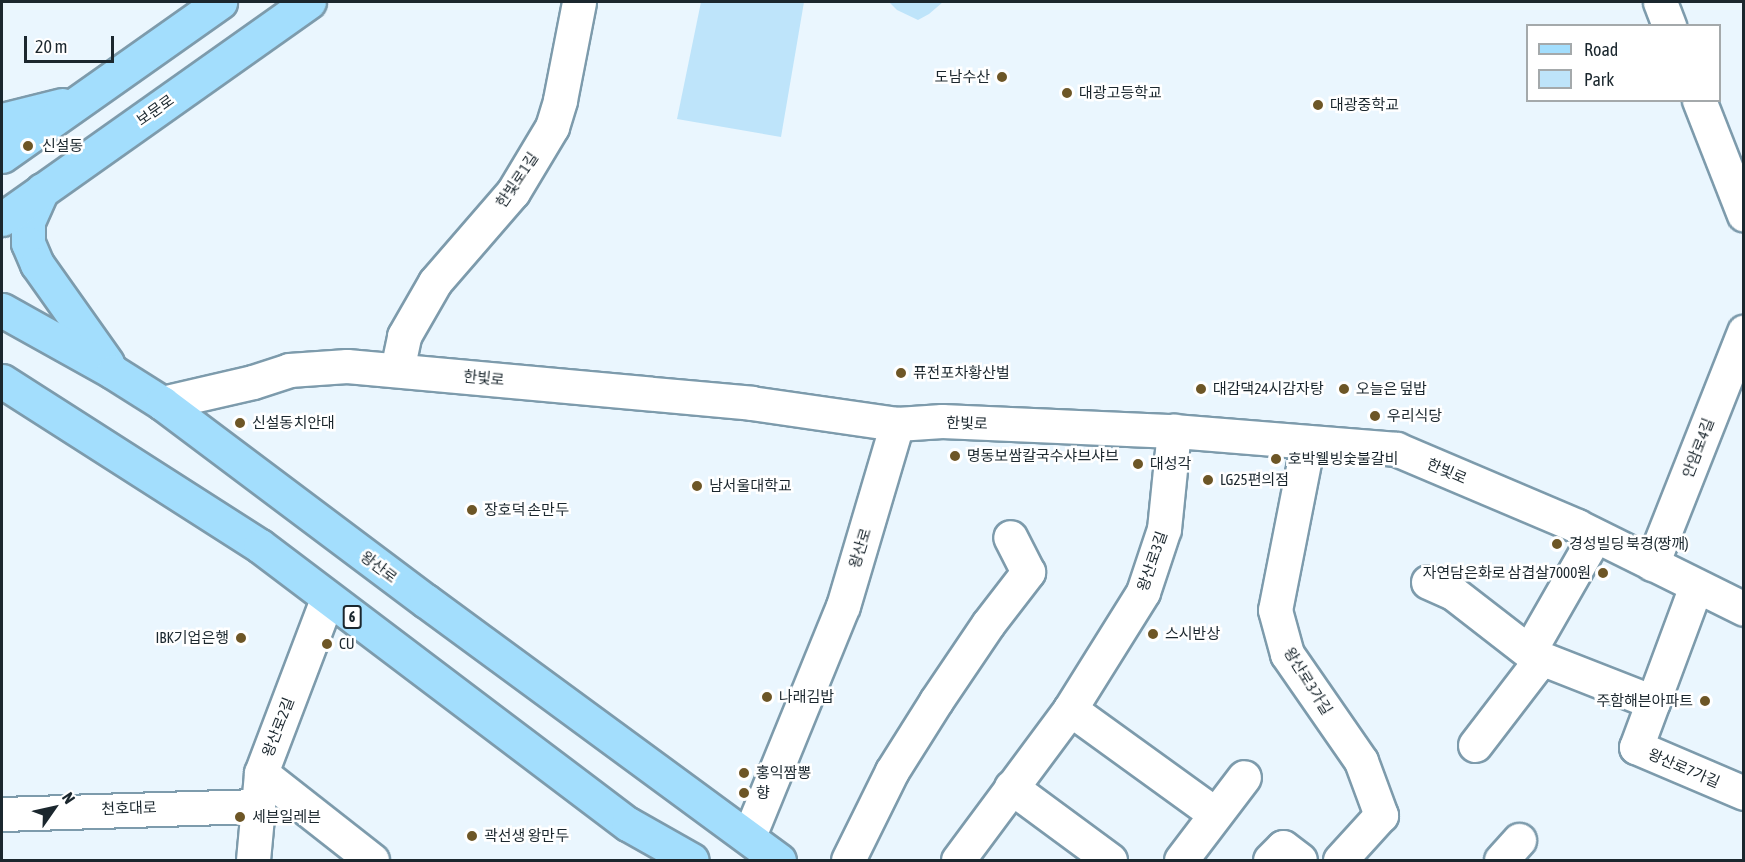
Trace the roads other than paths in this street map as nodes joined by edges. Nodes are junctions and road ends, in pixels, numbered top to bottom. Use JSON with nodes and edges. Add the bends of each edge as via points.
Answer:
{"nodes":[{"id":1,"x":220,"y":2,"type":"edge"},
{"id":2,"x":309,"y":2,"type":"edge"},
{"id":3,"x":579,"y":2,"type":"edge"},
{"id":4,"x":1660,"y":2,"type":"edge"},
{"id":5,"x":1668,"y":24,"type":"edge"},
{"id":6,"x":1699,"y":102,"type":"edge"},
{"id":7,"x":6,"y":141,"type":"edge"},
{"id":8,"x":42,"y":190,"type":"junction"},
{"id":9,"x":1743,"y":215,"type":"edge"},
{"id":10,"x":2,"y":219,"type":"edge"},
{"id":11,"x":2,"y":310,"type":"edge"},
{"id":12,"x":1743,"y":332,"type":"edge"},
{"id":13,"x":397,"y":370,"type":"junction"},
{"id":14,"x":113,"y":372,"type":"junction"},
{"id":15,"x":3,"y":382,"type":"edge"},
{"id":16,"x":162,"y":403,"type":"junction"},
{"id":17,"x":897,"y":424,"type":"junction"},
{"id":18,"x":1174,"y":431,"type":"junction"},
{"id":19,"x":1308,"y":442,"type":"junction"},
{"id":20,"x":1595,"y":536,"type":"junction"},
{"id":21,"x":1010,"y":537,"type":"dead end"},
{"id":22,"x":1652,"y":564,"type":"junction"},
{"id":23,"x":1428,"y":582,"type":"dead end"},
{"id":24,"x":1696,"y":586,"type":"junction"},
{"id":25,"x":327,"y":599,"type":"junction"},
{"id":26,"x":1743,"y":609,"type":"edge"},
{"id":27,"x":1533,"y":655,"type":"junction"},
{"id":28,"x":1653,"y":702,"type":"junction"},
{"id":29,"x":1070,"y":709,"type":"junction"},
{"id":30,"x":1474,"y":745,"type":"dead end"},
{"id":31,"x":261,"y":772,"type":"junction"},
{"id":32,"x":1244,"y":777,"type":"dead end"},
{"id":33,"x":1011,"y":787,"type":"junction"},
{"id":34,"x":1743,"y":793,"type":"edge"},
{"id":35,"x":257,"y":806,"type":"junction"},
{"id":36,"x":2,"y":814,"type":"edge"},
{"id":37,"x":1215,"y":814,"type":"junction"},
{"id":38,"x":749,"y":836,"type":"junction"},
{"id":39,"x":1189,"y":858,"type":"edge"},
{"id":40,"x":254,"y":861,"type":"edge"},
{"id":41,"x":372,"y":861,"type":"edge"},
{"id":42,"x":692,"y":861,"type":"edge"},
{"id":43,"x":779,"y":861,"type":"edge"},
{"id":44,"x":848,"y":861,"type":"edge"},
{"id":45,"x":958,"y":861,"type":"edge"},
{"id":46,"x":1110,"y":861,"type":"edge"},
{"id":47,"x":1270,"y":861,"type":"edge"},
{"id":48,"x":1300,"y":861,"type":"edge"},
{"id":49,"x":1340,"y":861,"type":"edge"}],
"edges":[{"from":1,"to":7,"type":"main road","via":[[84,99]]},
{"from":2,"to":8,"type":"main road","name":"보문로"},
{"from":3,"to":13,"type":"street","name":"한빛로1길","via":[[552,127],[513,192],[435,282],[404,336]]},
{"from":4,"to":5,"type":"street"},
{"from":6,"to":9,"type":"street"},
{"from":7,"to":8,"type":"main road"},
{"from":8,"to":10,"type":"main road","name":"보문로"},
{"from":8,"to":14,"type":"main road","via":[[28,222],[28,243],[37,264]]},
{"from":11,"to":14,"type":"main road","name":"왕산로"},
{"from":12,"to":22,"type":"street","name":"안암로4길"},
{"from":13,"to":16,"type":"street","name":"한빛로","via":[[347,366],[289,370]]},
{"from":13,"to":17,"type":"street","name":"한빛로","via":[[752,403]]},
{"from":14,"to":16,"type":"main road","name":"왕산로"},
{"from":15,"to":25,"type":"main road","number":"6","via":[[260,546]]},
{"from":16,"to":38,"type":"main road","name":"왕산로"},
{"from":17,"to":18,"type":"street","name":"한빛로","via":[[942,422]]},
{"from":17,"to":38,"type":"street","name":"왕산로","via":[[843,606]]},
{"from":18,"to":19,"type":"street","name":"한빛로"},
{"from":18,"to":29,"type":"street","name":"왕산로3길","via":[[1164,529],[1143,592]]},
{"from":19,"to":20,"type":"street","name":"한빛로","via":[[1396,449]]},
{"from":19,"to":49,"type":"street","name":"왕산로3가길","via":[[1275,610],[1287,654],[1360,761],[1381,815]]},
{"from":20,"to":22,"type":"street","name":"한빛로"},
{"from":20,"to":27,"type":"street","via":[[1532,646]]},
{"from":21,"to":44,"type":"street","via":[[1028,572],[988,624],[892,771]]},
{"from":22,"to":24,"type":"street","name":"한빛로"},
{"from":23,"to":27,"type":"street","via":[[1453,592]]},
{"from":24,"to":26,"type":"street","name":"한빛로"},
{"from":24,"to":28,"type":"street","name":"왕산로7가길"},
{"from":25,"to":31,"type":"street","name":"왕산로2길"},
{"from":25,"to":42,"type":"main road","number":"6","via":[[628,824]]},
{"from":27,"to":28,"type":"street"},
{"from":27,"to":30,"type":"street","via":[[1534,668]]},
{"from":28,"to":34,"type":"street","name":"왕산로7가길","via":[[1636,747]]},
{"from":29,"to":33,"type":"street","name":"왕산로3길"},
{"from":29,"to":37,"type":"street"},
{"from":31,"to":35,"type":"street","name":"왕산로2길"},
{"from":31,"to":41,"type":"street"},
{"from":32,"to":37,"type":"street"},
{"from":33,"to":45,"type":"street","name":"왕산로3길"},
{"from":33,"to":46,"type":"street"},
{"from":35,"to":36,"type":"street","name":"천호대로"},
{"from":35,"to":40,"type":"street","name":"왕산로2길"},
{"from":37,"to":39,"type":"street"},
{"from":38,"to":43,"type":"main road","name":"왕산로"},
{"from":47,"to":48,"type":"street","via":[[1283,847]]}]}
